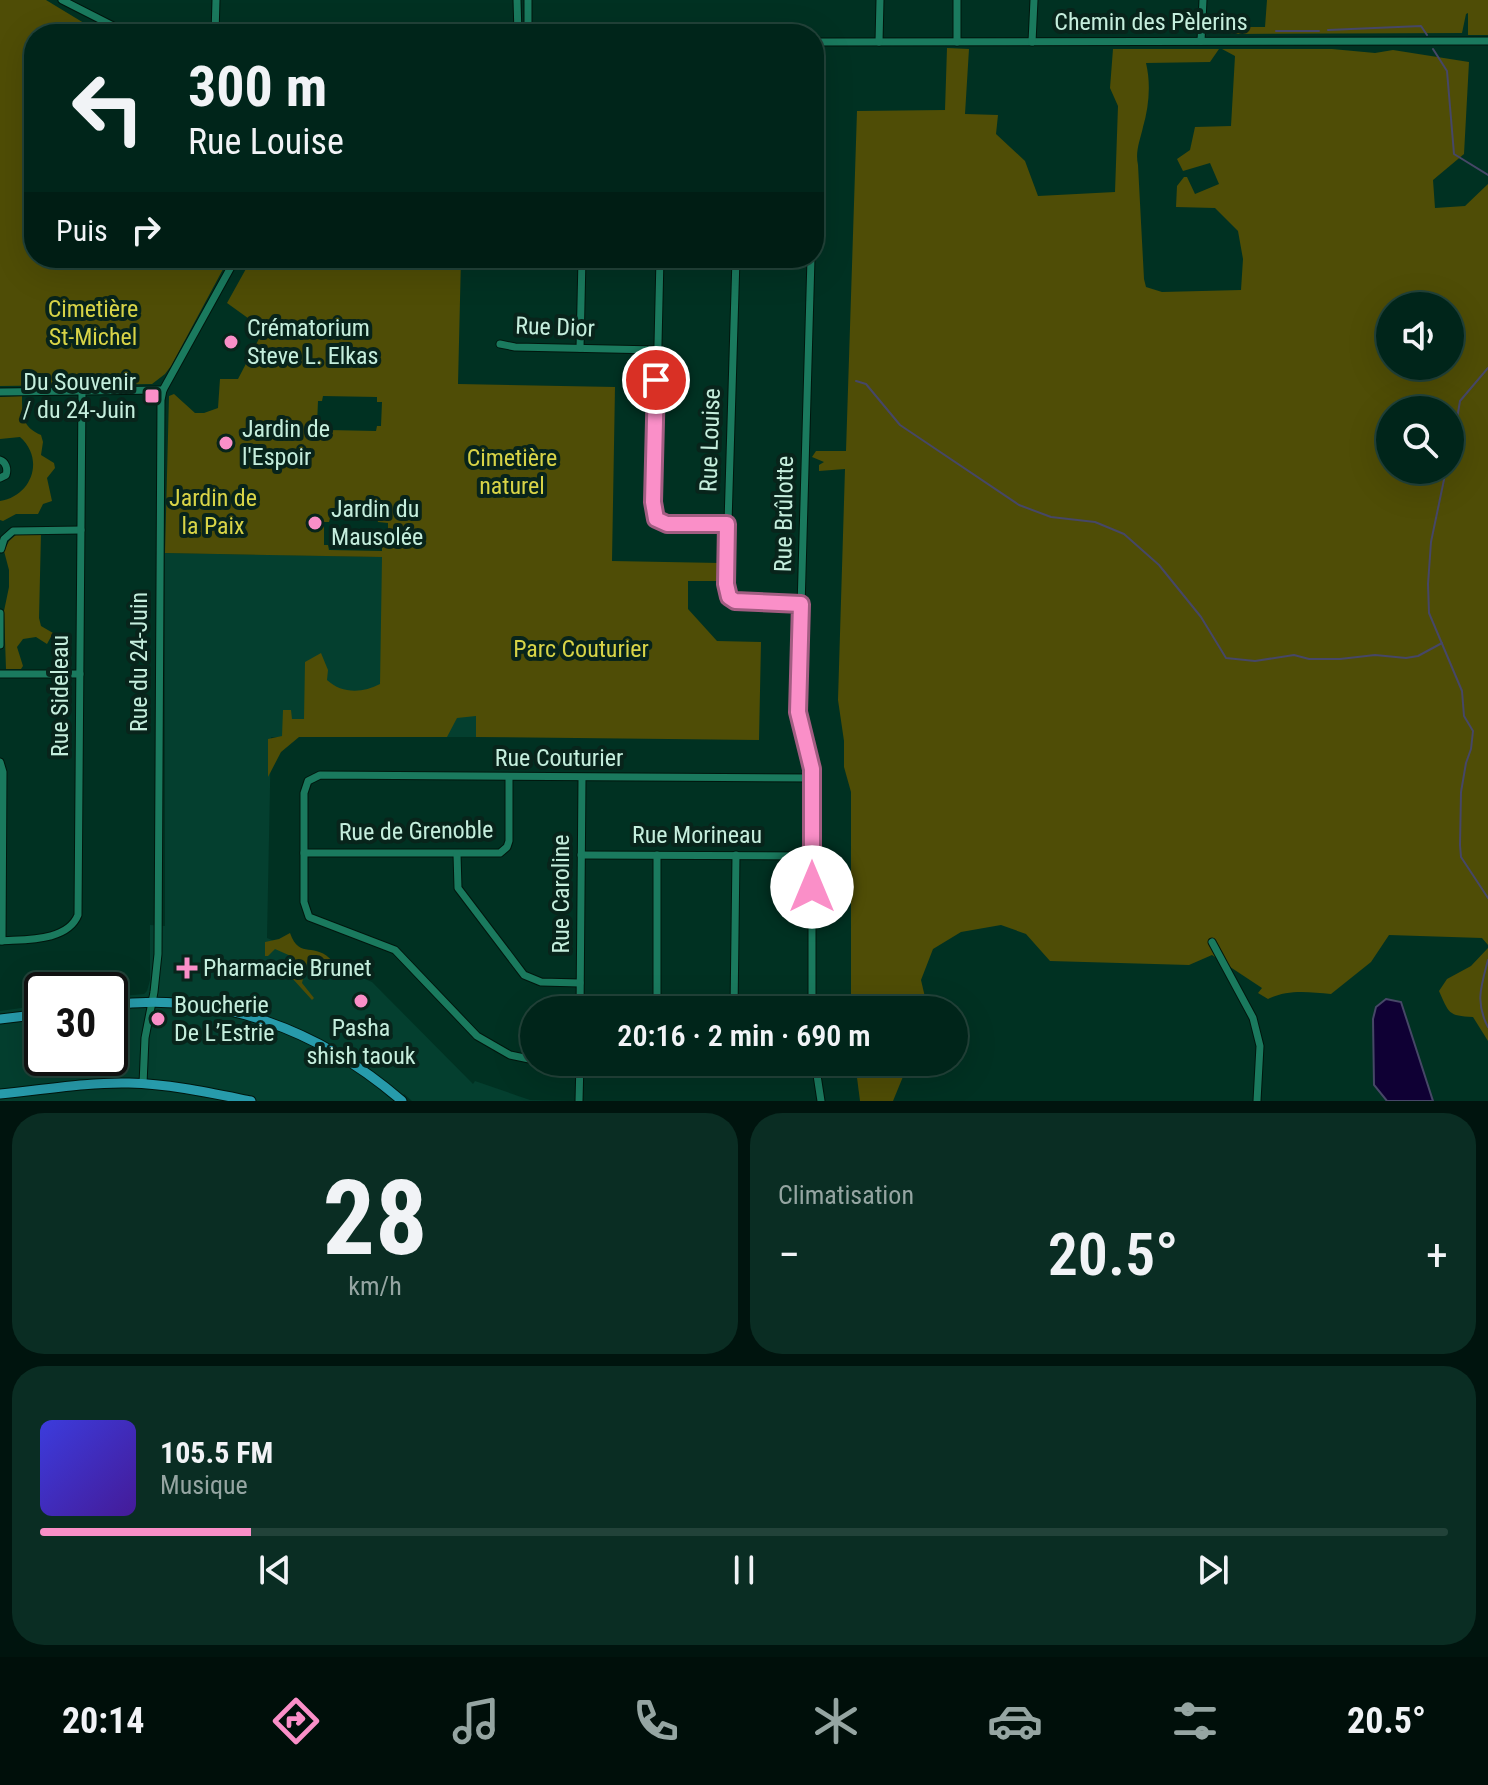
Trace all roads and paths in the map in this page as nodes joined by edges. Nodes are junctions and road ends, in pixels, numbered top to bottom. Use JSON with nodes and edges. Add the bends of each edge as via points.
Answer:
{"nodes":[{"id":1,"x":62,"y":0,"type":"edge"},
{"id":2,"x":216,"y":0,"type":"edge"},
{"id":3,"x":517,"y":0,"type":"edge"},
{"id":4,"x":528,"y":0,"type":"edge"},
{"id":5,"x":880,"y":0,"type":"edge"},
{"id":6,"x":957,"y":0,"type":"edge"},
{"id":7,"x":1034,"y":0,"type":"edge"},
{"id":8,"x":1203,"y":0,"type":"edge"},
{"id":9,"x":109,"y":24,"type":"edge"},
{"id":10,"x":215,"y":24,"type":"edge"},
{"id":11,"x":518,"y":24,"type":"edge"},
{"id":12,"x":528,"y":24,"type":"edge"},
{"id":13,"x":1201,"y":41,"type":"junction"},
{"id":14,"x":1488,"y":41,"type":"edge"},
{"id":15,"x":824,"y":42,"type":"edge"},
{"id":16,"x":879,"y":42,"type":"junction"},
{"id":17,"x":957,"y":42,"type":"junction"},
{"id":18,"x":1032,"y":42,"type":"junction"},
{"id":19,"x":230,"y":268,"type":"edge"},
{"id":20,"x":582,"y":268,"type":"edge"},
{"id":21,"x":660,"y":268,"type":"edge"},
{"id":22,"x":736,"y":268,"type":"edge"},
{"id":23,"x":811,"y":268,"type":"edge"},
{"id":24,"x":500,"y":344,"type":"dead end"},
{"id":25,"x":580,"y":348,"type":"junction"},
{"id":26,"x":657,"y":350,"type":"junction"},
{"id":27,"x":82,"y":390,"type":"junction"},
{"id":28,"x":163,"y":390,"type":"junction"},
{"id":29,"x":0,"y":392,"type":"edge"},
{"id":30,"x":0,"y":460,"type":"edge"},
{"id":31,"x":0,"y":478,"type":"edge"},
{"id":32,"x":727,"y":524,"type":"junction"},
{"id":33,"x":81,"y":530,"type":"junction"},
{"id":34,"x":1,"y":549,"type":"edge"},
{"id":35,"x":801,"y":604,"type":"junction"},
{"id":36,"x":0,"y":613,"type":"edge"},
{"id":37,"x":0,"y":645,"type":"edge"},
{"id":38,"x":0,"y":674,"type":"edge"},
{"id":39,"x":80,"y":674,"type":"junction"},
{"id":40,"x":0,"y":762,"type":"edge"},
{"id":41,"x":509,"y":778,"type":"junction"},
{"id":42,"x":582,"y":778,"type":"junction"},
{"id":43,"x":812,"y":778,"type":"junction"},
{"id":44,"x":304,"y":853,"type":"junction"},
{"id":45,"x":457,"y":854,"type":"junction"},
{"id":46,"x":581,"y":855,"type":"junction"},
{"id":47,"x":657,"y":855,"type":"junction"},
{"id":48,"x":736,"y":855,"type":"junction"},
{"id":49,"x":812,"y":856,"type":"junction"},
{"id":50,"x":1,"y":941,"type":"edge"},
{"id":51,"x":1212,"y":942,"type":"dead end"},
{"id":52,"x":580,"y":983,"type":"junction"},
{"id":53,"x":580,"y":996,"type":"edge"},
{"id":54,"x":657,"y":996,"type":"edge"},
{"id":55,"x":734,"y":996,"type":"edge"},
{"id":56,"x":812,"y":996,"type":"edge"},
{"id":57,"x":152,"y":1001,"type":"junction"},
{"id":58,"x":128,"y":1003,"type":"edge"},
{"id":59,"x":24,"y":1016,"type":"edge"},
{"id":60,"x":0,"y":1019,"type":"edge"},
{"id":61,"x":520,"y":1057,"type":"edge"},
{"id":62,"x":580,"y":1076,"type":"edge"},
{"id":63,"x":817,"y":1076,"type":"edge"},
{"id":64,"x":143,"y":1084,"type":"junction"},
{"id":65,"x":0,"y":1094,"type":"edge"},
{"id":66,"x":401,"y":1100,"type":"edge"},
{"id":67,"x":251,"y":1101,"type":"edge"},
{"id":68,"x":579,"y":1101,"type":"edge"},
{"id":69,"x":821,"y":1101,"type":"edge"},
{"id":70,"x":1257,"y":1101,"type":"edge"}],
"edges":[{"from":1,"to":9,"type":"street"},
{"from":2,"to":10,"type":"street"},
{"from":3,"to":11,"type":"street"},
{"from":4,"to":12,"type":"street"},
{"from":5,"to":16,"type":"street"},
{"from":6,"to":17,"type":"street"},
{"from":7,"to":18,"type":"street"},
{"from":8,"to":13,"type":"street"},
{"from":13,"to":14,"type":"street","name":"Chemin des Pèlerins"},
{"from":13,"to":18,"type":"street","name":"Chemin des Pèlerins"},
{"from":15,"to":16,"type":"street","name":"Chemin des Pèlerins"},
{"from":16,"to":17,"type":"street","name":"Chemin des Pèlerins"},
{"from":17,"to":18,"type":"street","name":"Chemin des Pèlerins"},
{"from":19,"to":28,"type":"street","name":"Rue du 24-Juin"},
{"from":20,"to":25,"type":"street"},
{"from":21,"to":26,"type":"street"},
{"from":22,"to":32,"type":"street","name":"Rue Louise"},
{"from":23,"to":35,"type":"street","name":"Rue Brûlotte"},
{"from":24,"to":25,"type":"street","name":"Rue Dior"},
{"from":25,"to":26,"type":"street","name":"Rue Dior"},
{"from":26,"to":32,"type":"street","via":[[654,515],[667,524]]},
{"from":27,"to":28,"type":"street"},
{"from":27,"to":29,"type":"street"},
{"from":27,"to":33,"type":"street","name":"Rue Sideleau"},
{"from":28,"to":57,"type":"street","name":"Rue du 24-Juin","via":[[158,954]]},
{"from":30,"to":31,"type":"street","via":[[7,471]]},
{"from":32,"to":35,"type":"street","name":"Rue Louise","via":[[729,597]]},
{"from":33,"to":34,"type":"street","via":[[13,531]]},
{"from":33,"to":39,"type":"street","name":"Rue Sideleau"},
{"from":35,"to":43,"type":"street","name":"Rue Brûlotte","via":[[798,712]]},
{"from":36,"to":37,"type":"street"},
{"from":38,"to":39,"type":"street"},
{"from":39,"to":50,"type":"street","name":"Rue Sideleau","via":[[78,915],[70,928],[57,934]]},
{"from":40,"to":50,"type":"street"},
{"from":41,"to":42,"type":"street","name":"Rue Couturier"},
{"from":41,"to":44,"type":"street","name":"Rue Couturier","via":[[320,775],[308,781],[304,793]]},
{"from":41,"to":45,"type":"street","name":"Rue de Grenoble","via":[[507,847],[500,853]]},
{"from":42,"to":43,"type":"street","name":"Rue Couturier"},
{"from":42,"to":46,"type":"street","name":"Rue Caroline"},
{"from":43,"to":49,"type":"street","name":"Rue Brûlotte"},
{"from":44,"to":45,"type":"street","name":"Rue de Grenoble"},
{"from":44,"to":61,"type":"street","via":[[309,917],[395,950],[477,1036]]},
{"from":45,"to":52,"type":"street","via":[[458,888],[524,975],[541,982]]},
{"from":46,"to":47,"type":"street","name":"Rue Morineau"},
{"from":46,"to":52,"type":"street","name":"Rue Caroline"},
{"from":47,"to":48,"type":"street","name":"Rue Morineau"},
{"from":47,"to":54,"type":"street"},
{"from":48,"to":49,"type":"street","name":"Rue Morineau"},
{"from":48,"to":55,"type":"street"},
{"from":49,"to":56,"type":"street","name":"Rue Brûlotte"},
{"from":51,"to":70,"type":"street","via":[[1253,1018],[1260,1046]]},
{"from":52,"to":53,"type":"street","name":"Rue Caroline"},
{"from":57,"to":58,"type":"main road"},
{"from":57,"to":64,"type":"street","name":"Rue du 24-Juin"},
{"from":57,"to":66,"type":"main road","via":[[216,1007],[294,1031],[357,1066]]},
{"from":59,"to":60,"type":"main road"},
{"from":62,"to":68,"type":"street"},
{"from":63,"to":69,"type":"street"},
{"from":64,"to":65,"type":"main road"},
{"from":64,"to":67,"type":"main road"}]}
